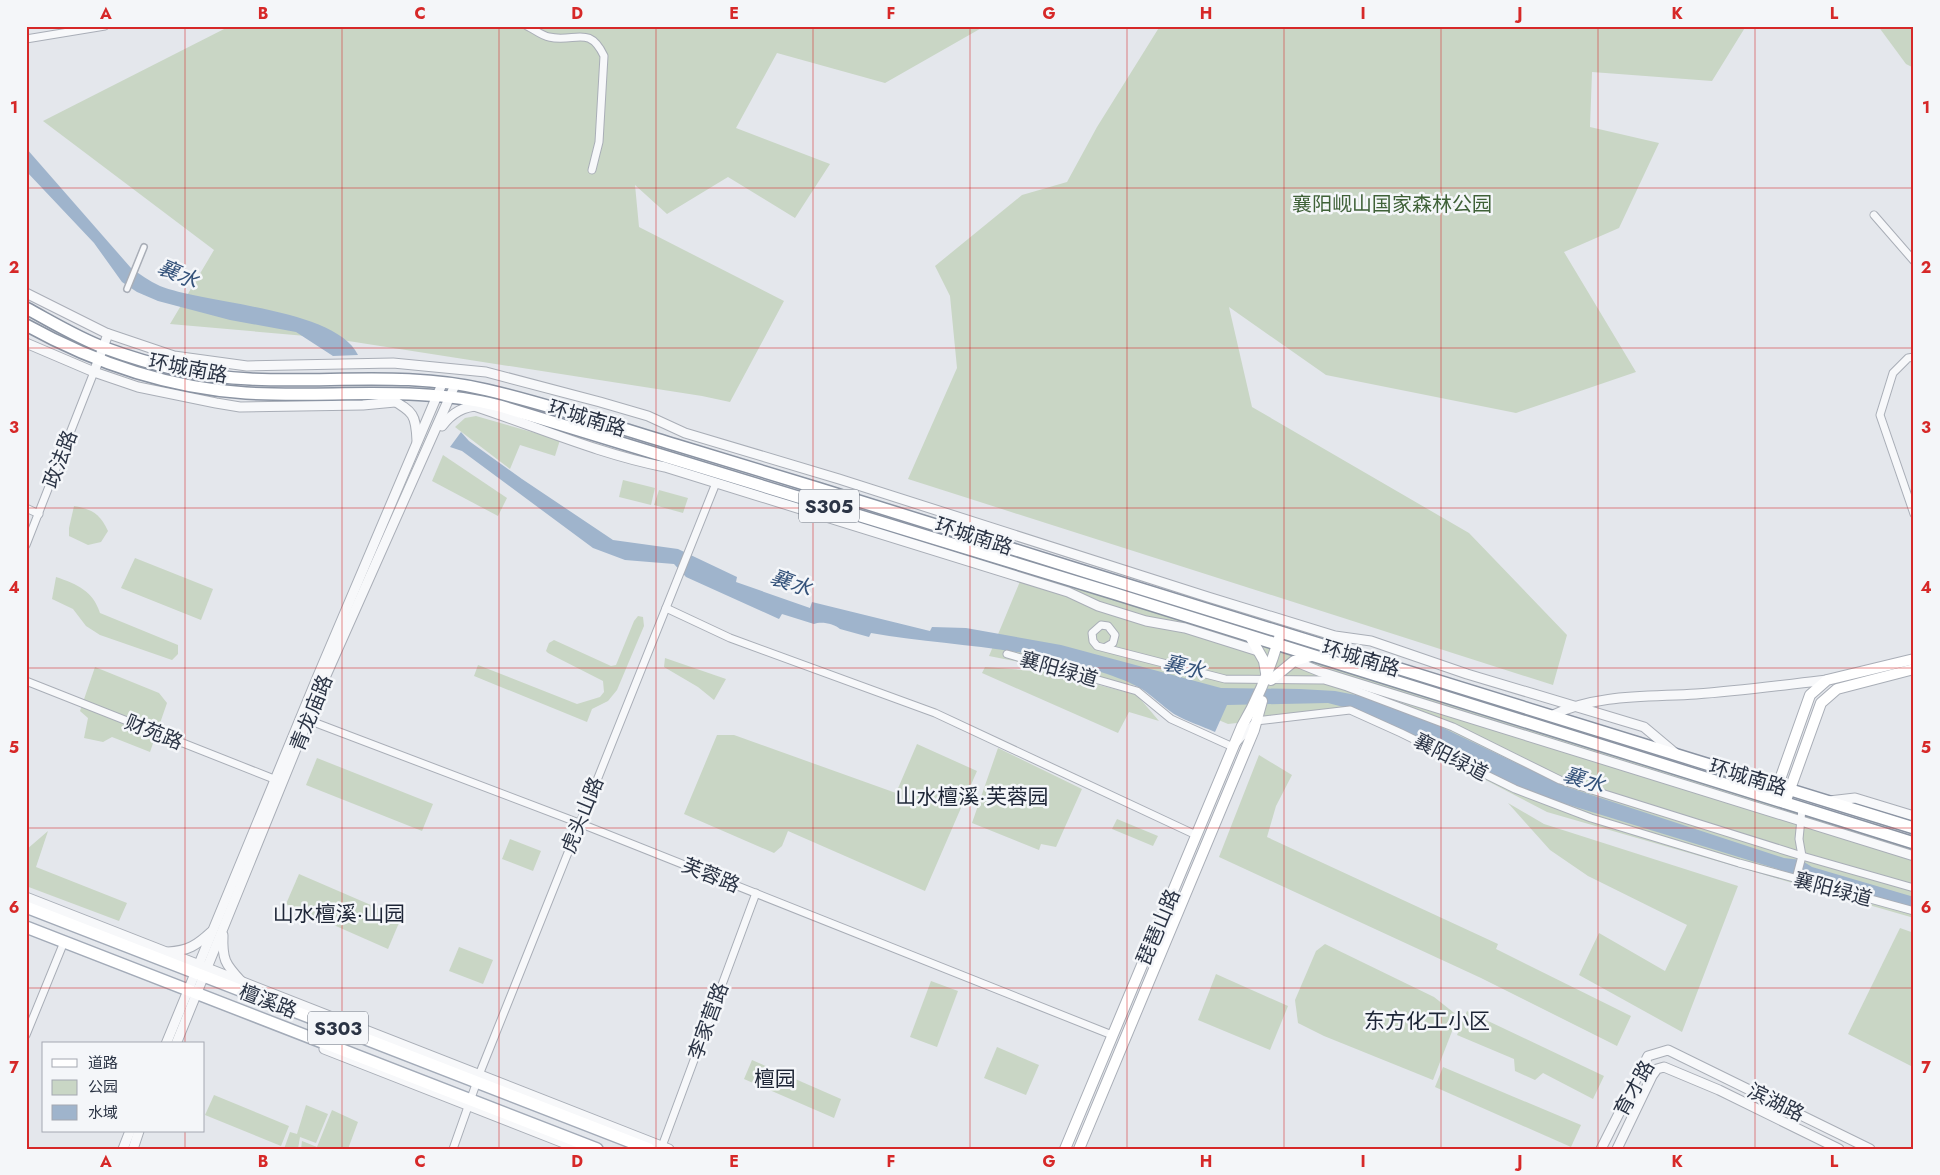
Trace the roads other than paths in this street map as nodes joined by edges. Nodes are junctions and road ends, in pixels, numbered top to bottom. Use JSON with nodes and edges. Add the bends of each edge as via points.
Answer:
{"nodes":[{"id":1,"x":105,"y":26,"type":"edge"},
{"id":2,"x":527,"y":26,"type":"edge"},
{"id":3,"x":26,"y":39,"type":"edge"},
{"id":4,"x":592,"y":170,"type":"dead end"},
{"id":5,"x":1874,"y":214,"type":"dead end"},
{"id":6,"x":144,"y":247,"type":"dead end"},
{"id":7,"x":1914,"y":261,"type":"edge"},
{"id":8,"x":127,"y":289,"type":"dead end"},
{"id":9,"x":26,"y":293,"type":"edge"},
{"id":10,"x":26,"y":308,"type":"edge"},
{"id":11,"x":26,"y":325,"type":"edge"},
{"id":12,"x":108,"y":334,"type":"junction"},
{"id":13,"x":26,"y":343,"type":"edge"},
{"id":14,"x":103,"y":347,"type":"junction"},
{"id":15,"x":1914,"y":357,"type":"edge"},
{"id":16,"x":98,"y":360,"type":"junction"},
{"id":17,"x":94,"y":372,"type":"junction"},
{"id":18,"x":442,"y":384,"type":"junction"},
{"id":19,"x":455,"y":385,"type":"junction"},
{"id":20,"x":384,"y":395,"type":"junction"},
{"id":21,"x":438,"y":397,"type":"junction"},
{"id":22,"x":450,"y":399,"type":"junction"},
{"id":23,"x":395,"y":402,"type":"junction"},
{"id":24,"x":474,"y":406,"type":"junction"},
{"id":25,"x":500,"y":406,"type":"junction"},
{"id":26,"x":432,"y":438,"type":"junction"},
{"id":27,"x":417,"y":445,"type":"junction"},
{"id":28,"x":730,"y":446,"type":"junction"},
{"id":29,"x":725,"y":460,"type":"junction"},
{"id":30,"x":718,"y":478,"type":"junction"},
{"id":31,"x":26,"y":508,"type":"edge"},
{"id":32,"x":39,"y":514,"type":"junction"},
{"id":33,"x":1914,"y":514,"type":"edge"},
{"id":34,"x":26,"y":545,"type":"edge"},
{"id":35,"x":666,"y":608,"type":"junction"},
{"id":36,"x":1288,"y":622,"type":"junction"},
{"id":37,"x":1284,"y":635,"type":"junction"},
{"id":38,"x":1251,"y":638,"type":"junction"},
{"id":39,"x":1106,"y":647,"type":"dead end"},
{"id":40,"x":1280,"y":647,"type":"junction"},
{"id":41,"x":1258,"y":651,"type":"junction"},
{"id":42,"x":1007,"y":654,"type":"dead end"},
{"id":43,"x":1311,"y":656,"type":"junction"},
{"id":44,"x":1914,"y":659,"type":"edge"},
{"id":45,"x":1294,"y":661,"type":"junction"},
{"id":46,"x":1914,"y":669,"type":"edge"},
{"id":47,"x":1268,"y":680,"type":"junction"},
{"id":48,"x":1826,"y":680,"type":"junction"},
{"id":49,"x":26,"y":681,"type":"edge"},
{"id":50,"x":1575,"y":705,"type":"junction"},
{"id":51,"x":1256,"y":707,"type":"junction"},
{"id":52,"x":1553,"y":715,"type":"junction"},
{"id":53,"x":308,"y":720,"type":"junction"},
{"id":54,"x":1256,"y":721,"type":"junction"},
{"id":55,"x":1233,"y":747,"type":"junction"},
{"id":56,"x":1675,"y":754,"type":"junction"},
{"id":57,"x":279,"y":781,"type":"junction"},
{"id":58,"x":1777,"y":786,"type":"junction"},
{"id":59,"x":1790,"y":790,"type":"junction"},
{"id":60,"x":1773,"y":799,"type":"junction"},
{"id":61,"x":1826,"y":801,"type":"junction"},
{"id":62,"x":1786,"y":803,"type":"junction"},
{"id":63,"x":1802,"y":808,"type":"junction"},
{"id":64,"x":1914,"y":816,"type":"edge"},
{"id":65,"x":1801,"y":822,"type":"junction"},
{"id":66,"x":579,"y":823,"type":"junction"},
{"id":67,"x":1914,"y":828,"type":"edge"},
{"id":68,"x":1196,"y":835,"type":"junction"},
{"id":69,"x":1914,"y":843,"type":"edge"},
{"id":70,"x":1802,"y":856,"type":"junction"},
{"id":71,"x":1914,"y":856,"type":"edge"},
{"id":72,"x":1796,"y":878,"type":"junction"},
{"id":73,"x":1914,"y":888,"type":"edge"},
{"id":74,"x":756,"y":893,"type":"junction"},
{"id":75,"x":26,"y":897,"type":"edge"},
{"id":76,"x":26,"y":907,"type":"edge"},
{"id":77,"x":1914,"y":911,"type":"edge"},
{"id":78,"x":26,"y":927,"type":"edge"},
{"id":79,"x":219,"y":929,"type":"junction"},
{"id":80,"x":26,"y":932,"type":"edge"},
{"id":81,"x":63,"y":944,"type":"junction"},
{"id":82,"x":165,"y":952,"type":"junction"},
{"id":83,"x":202,"y":971,"type":"junction"},
{"id":84,"x":243,"y":983,"type":"junction"},
{"id":85,"x":192,"y":994,"type":"junction"},
{"id":86,"x":26,"y":1035,"type":"edge"},
{"id":87,"x":1112,"y":1035,"type":"junction"},
{"id":88,"x":167,"y":1042,"type":"edge"},
{"id":89,"x":177,"y":1042,"type":"edge"},
{"id":90,"x":1681,"y":1056,"type":"joint"},
{"id":91,"x":1652,"y":1076,"type":"joint"},
{"id":92,"x":478,"y":1079,"type":"junction"},
{"id":93,"x":469,"y":1102,"type":"junction"},
{"id":94,"x":130,"y":1132,"type":"edge"},
{"id":95,"x":139,"y":1132,"type":"edge"},
{"id":96,"x":664,"y":1148,"type":"edge"},
{"id":97,"x":123,"y":1149,"type":"edge"},
{"id":98,"x":133,"y":1149,"type":"edge"},
{"id":99,"x":453,"y":1149,"type":"edge"},
{"id":100,"x":579,"y":1149,"type":"edge"},
{"id":101,"x":596,"y":1149,"type":"edge"},
{"id":102,"x":649,"y":1149,"type":"edge"},
{"id":103,"x":1065,"y":1149,"type":"edge"},
{"id":104,"x":1079,"y":1149,"type":"edge"},
{"id":105,"x":1601,"y":1149,"type":"edge"},
{"id":106,"x":1617,"y":1149,"type":"edge"},
{"id":107,"x":1839,"y":1149,"type":"edge"},
{"id":108,"x":1870,"y":1149,"type":"edge"}],
"edges":[{"from":1,"to":3,"type":"street"},
{"from":2,"to":4,"type":"street","via":[[549,37],[586,36],[599,44],[604,56],[599,142]]},
{"from":5,"to":7,"type":"street"},
{"from":6,"to":8,"type":"street"},
{"from":9,"to":12,"type":"street"},
{"from":10,"to":14,"type":"main road","name":"环城南路","number":"S305"},
{"from":11,"to":16,"type":"main road","name":"环城南路","number":"S305"},
{"from":12,"to":14,"type":"street"},
{"from":12,"to":28,"type":"street","via":[[174,356],[247,366],[393,363],[486,372],[648,416],[685,433]]},
{"from":13,"to":17,"type":"street"},
{"from":14,"to":16,"type":"street"},
{"from":14,"to":18,"type":"main road","name":"环城南路","number":"S305","via":[[152,363],[248,379],[397,380]]},
{"from":15,"to":33,"type":"street","via":[[1908,358],[1893,373],[1880,415]]},
{"from":16,"to":17,"type":"street"},
{"from":16,"to":20,"type":"main road","name":"环城南路","number":"S305","via":[[148,376],[246,393]]},
{"from":17,"to":23,"type":"street","via":[[157,392],[240,407]]},
{"from":17,"to":32,"type":"street","name":"政法路"},
{"from":18,"to":19,"type":"main road","name":"环城南路","number":"S305"},
{"from":18,"to":21,"type":"street","name":"青龙庙路"},
{"from":19,"to":22,"type":"street","name":"青龙庙路"},
{"from":19,"to":29,"type":"main road","name":"环城南路","number":"S305","via":[[482,388]]},
{"from":20,"to":21,"type":"main road","name":"环城南路","number":"S305"},
{"from":20,"to":23,"type":"street"},
{"from":21,"to":22,"type":"main road","name":"环城南路","number":"S305"},
{"from":21,"to":27,"type":"street","name":"青龙庙路"},
{"from":22,"to":25,"type":"main road","name":"环城南路","number":"S305","via":[[479,400]]},
{"from":22,"to":26,"type":"street","name":"青龙庙路"},
{"from":23,"to":27,"type":"street","via":[[416,418]]},
{"from":24,"to":25,"type":"street"},
{"from":24,"to":26,"type":"street","via":[[448,418]]},
{"from":24,"to":30,"type":"street","via":[[548,430],[574,443]]},
{"from":25,"to":30,"type":"main road","name":"环城南路","number":"S305"},
{"from":26,"to":53,"type":"street","name":"青龙庙路"},
{"from":27,"to":57,"type":"street","name":"青龙庙路"},
{"from":28,"to":29,"type":"street"},
{"from":28,"to":36,"type":"street"},
{"from":29,"to":30,"type":"street"},
{"from":29,"to":37,"type":"main road","name":"环城南路","number":"S305"},
{"from":30,"to":35,"type":"street","name":"虎头山路"},
{"from":30,"to":38,"type":"main road","name":"环城南路","number":"S305"},
{"from":30,"to":41,"type":"street","via":[[1068,592],[1098,606]]},
{"from":31,"to":32,"type":"street"},
{"from":32,"to":34,"type":"street","name":"政法路"},
{"from":35,"to":66,"type":"street","name":"虎头山路"},
{"from":35,"to":68,"type":"street","via":[[730,638],[935,713]]},
{"from":36,"to":37,"type":"street"},
{"from":36,"to":50,"type":"street","via":[[1335,636],[1371,641],[1467,674]]},
{"from":37,"to":40,"type":"main road"},
{"from":37,"to":52,"type":"main road","name":"环城南路","number":"S305"},
{"from":38,"to":40,"type":"main road","name":"环城南路","number":"S305"},
{"from":38,"to":41,"type":"main road"},
{"from":39,"to":47,"type":"street","name":"襄阳绿道","via":[[1113,643],[1115,635],[1112,628],[1097,626],[1092,633],[1095,644],[1192,672],[1225,679]]},
{"from":40,"to":43,"type":"main road","name":"环城南路","number":"S305"},
{"from":40,"to":47,"type":"main road"},
{"from":41,"to":47,"type":"main road"},
{"from":42,"to":55,"type":"street","name":"襄阳绿道","via":[[1137,691],[1171,719]]},
{"from":43,"to":45,"type":"main road"},
{"from":43,"to":60,"type":"main road","name":"环城南路","number":"S305"},
{"from":44,"to":48,"type":"main road"},
{"from":45,"to":47,"type":"main road"},
{"from":45,"to":65,"type":"street"},
{"from":46,"to":59,"type":"main road","via":[[1837,689],[1821,703]]},
{"from":47,"to":51,"type":"main road"},
{"from":47,"to":70,"type":"street","name":"襄阳绿道","via":[[1324,680],[1347,687],[1453,727],[1560,780]]},
{"from":48,"to":50,"type":"street"},
{"from":48,"to":58,"type":"main road","via":[[1810,695]]},
{"from":49,"to":57,"type":"street","name":"财苑路"},
{"from":50,"to":52,"type":"street"},
{"from":50,"to":56,"type":"street","via":[[1644,727]]},
{"from":51,"to":54,"type":"main road","name":"琵琶山路"},
{"from":51,"to":55,"type":"main road","name":"琵琶山路"},
{"from":52,"to":56,"type":"main road","name":"环城南路"},
{"from":53,"to":57,"type":"street","name":"青龙庙路"},
{"from":53,"to":66,"type":"street","name":"芙蓉路"},
{"from":54,"to":55,"type":"street"},
{"from":54,"to":72,"type":"street","name":"襄阳绿道","via":[[1350,710],[1515,789],[1591,818]]},
{"from":54,"to":104,"type":"main road","name":"琵琶山路"},
{"from":55,"to":68,"type":"main road","name":"琵琶山路"},
{"from":56,"to":58,"type":"main road","name":"环城南路"},
{"from":57,"to":79,"type":"street","name":"青龙庙路"},
{"from":58,"to":59,"type":"main road","name":"环城南路"},
{"from":58,"to":60,"type":"main road"},
{"from":59,"to":61,"type":"main road","name":"环城南路"},
{"from":59,"to":62,"type":"main road"},
{"from":60,"to":62,"type":"main road","name":"环城南路"},
{"from":61,"to":64,"type":"street","via":[[1855,798]]},
{"from":61,"to":67,"type":"main road","name":"环城南路"},
{"from":62,"to":63,"type":"main road","name":"环城南路"},
{"from":63,"to":65,"type":"street"},
{"from":63,"to":69,"type":"main road","name":"环城南路"},
{"from":65,"to":70,"type":"street"},
{"from":65,"to":71,"type":"street"},
{"from":66,"to":74,"type":"street","name":"芙蓉路"},
{"from":66,"to":92,"type":"street","name":"虎头山路"},
{"from":68,"to":87,"type":"main road","name":"琵琶山路"},
{"from":70,"to":72,"type":"street"},
{"from":70,"to":73,"type":"street","name":"襄阳绿道"},
{"from":72,"to":77,"type":"street","name":"襄阳绿道"},
{"from":74,"to":87,"type":"street","name":"芙蓉路"},
{"from":74,"to":96,"type":"street","name":"李家营路"},
{"from":75,"to":82,"type":"street"},
{"from":76,"to":83,"type":"main road","name":"檀溪路","number":"S303"},
{"from":78,"to":81,"type":"main road","name":"檀溪路","number":"S303"},
{"from":79,"to":82,"type":"street","via":[[184,951]]},
{"from":79,"to":83,"type":"street","name":"青龙庙路"},
{"from":79,"to":84,"type":"street","via":[[227,967]]},
{"from":80,"to":81,"type":"street"},
{"from":81,"to":85,"type":"main road","name":"檀溪路","number":"S303"},
{"from":81,"to":86,"type":"street"},
{"from":82,"to":83,"type":"street"},
{"from":83,"to":84,"type":"street"},
{"from":83,"to":85,"type":"street","name":"青龙庙路"},
{"from":83,"to":92,"type":"main road","name":"檀溪路","number":"S303"},
{"from":84,"to":92,"type":"street"},
{"from":85,"to":88,"type":"street","name":"青龙庙路"},
{"from":85,"to":89,"type":"street","name":"青龙庙路"},
{"from":85,"to":93,"type":"main road","name":"檀溪路","number":"S303"},
{"from":87,"to":103,"type":"main road","name":"琵琶山路"},
{"from":90,"to":105,"type":"street","name":"育才路","via":[[1668,1050],[1648,1056]]},
{"from":90,"to":108,"type":"street","name":"滨湖路"},
{"from":91,"to":106,"type":"street","name":"育才路"},
{"from":91,"to":107,"type":"street","name":"滨湖路","via":[[1664,1067],[1719,1090]]},
{"from":92,"to":93,"type":"street","name":"虎头山路"},
{"from":92,"to":96,"type":"street"},
{"from":92,"to":102,"type":"main road","name":"檀溪路","number":"S303"},
{"from":93,"to":99,"type":"street","name":"虎头山路"},
{"from":93,"to":100,"type":"street"},
{"from":93,"to":101,"type":"main road","name":"檀溪路","number":"S303"},
{"from":94,"to":97,"type":"street"},
{"from":95,"to":98,"type":"street"}]}
